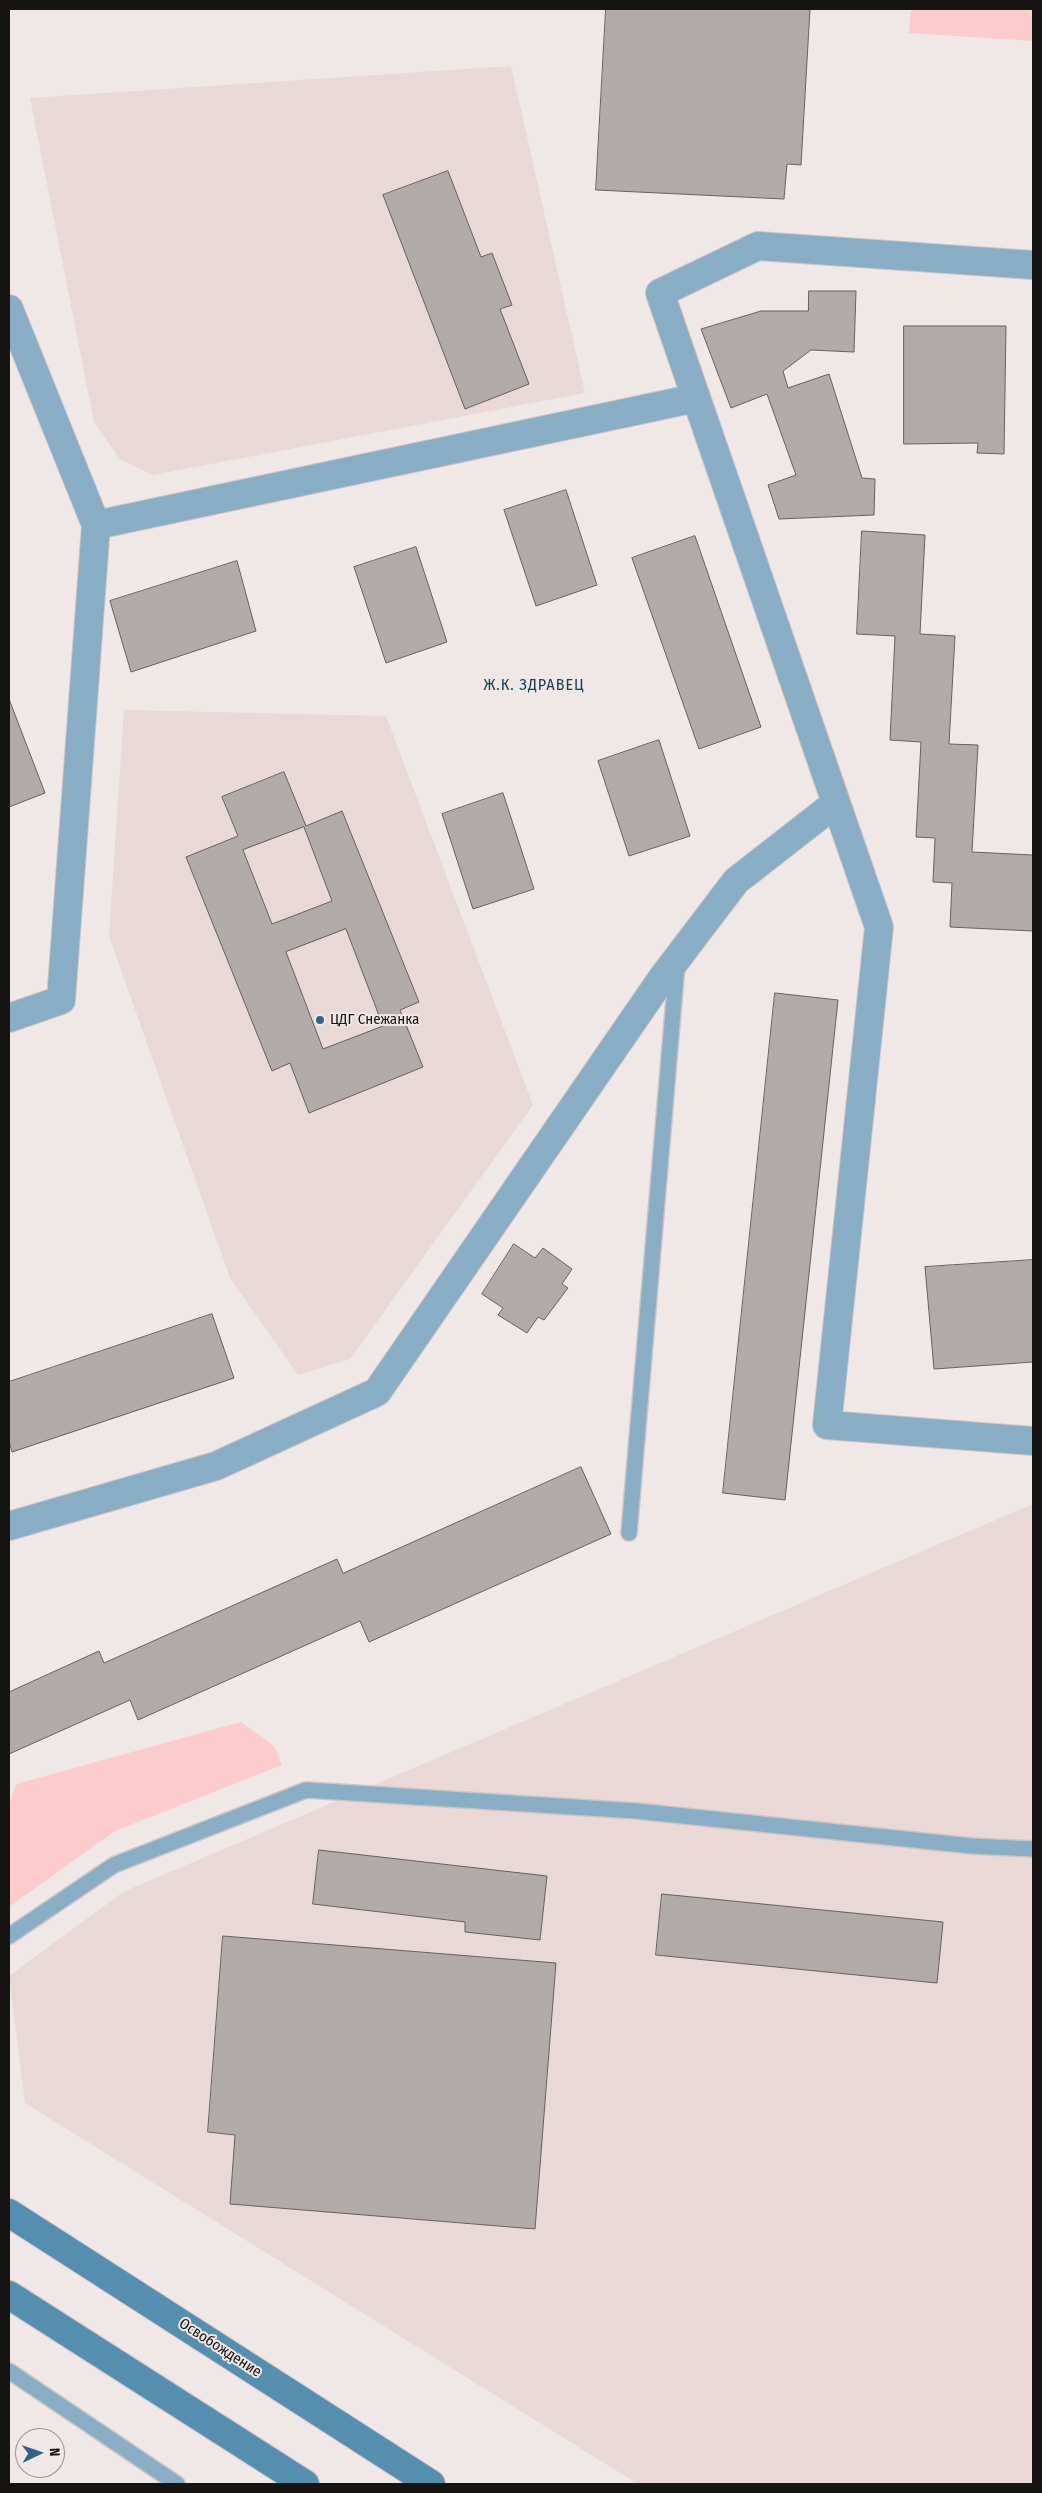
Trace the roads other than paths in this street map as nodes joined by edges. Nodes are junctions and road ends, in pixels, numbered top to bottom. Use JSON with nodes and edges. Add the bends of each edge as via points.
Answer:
{"nodes":[{"id":1,"x":1033,"y":265,"type":"edge"},
{"id":2,"x":9,"y":309,"type":"edge"},
{"id":3,"x":696,"y":398,"type":"junction"},
{"id":4,"x":96,"y":525,"type":"junction"},
{"id":5,"x":836,"y":803,"type":"junction"},
{"id":6,"x":678,"y":957,"type":"junction"},
{"id":7,"x":9,"y":1018,"type":"edge"},
{"id":8,"x":1033,"y":1441,"type":"edge"},
{"id":9,"x":9,"y":1526,"type":"edge"},
{"id":10,"x":629,"y":1533,"type":"dead end"},
{"id":11,"x":1033,"y":1849,"type":"edge"},
{"id":12,"x":9,"y":1936,"type":"edge"},
{"id":13,"x":9,"y":2213,"type":"edge"},
{"id":14,"x":9,"y":2295,"type":"edge"},
{"id":15,"x":9,"y":2371,"type":"edge"},
{"id":16,"x":177,"y":2484,"type":"edge"},
{"id":17,"x":305,"y":2484,"type":"edge"},
{"id":18,"x":431,"y":2484,"type":"edge"}],
"edges":[{"from":1,"to":3,"type":"street","via":[[758,246],[660,293]]},
{"from":2,"to":4,"type":"street"},
{"from":3,"to":4,"type":"street"},
{"from":3,"to":5,"type":"street"},
{"from":4,"to":7,"type":"street","via":[[60,1000]]},
{"from":5,"to":6,"type":"street","via":[[736,881]]},
{"from":5,"to":8,"type":"street","via":[[879,926],[828,1425]]},
{"from":6,"to":9,"type":"street","via":[[377,1392],[216,1466]]},
{"from":6,"to":10,"type":"lane"},
{"from":11,"to":12,"type":"lane","via":[[972,1846],[636,1811],[306,1790],[114,1865]]},
{"from":13,"to":18,"type":"street","name":"Освобождение"},
{"from":14,"to":17,"type":"street"},
{"from":15,"to":16,"type":"lane"}]}
